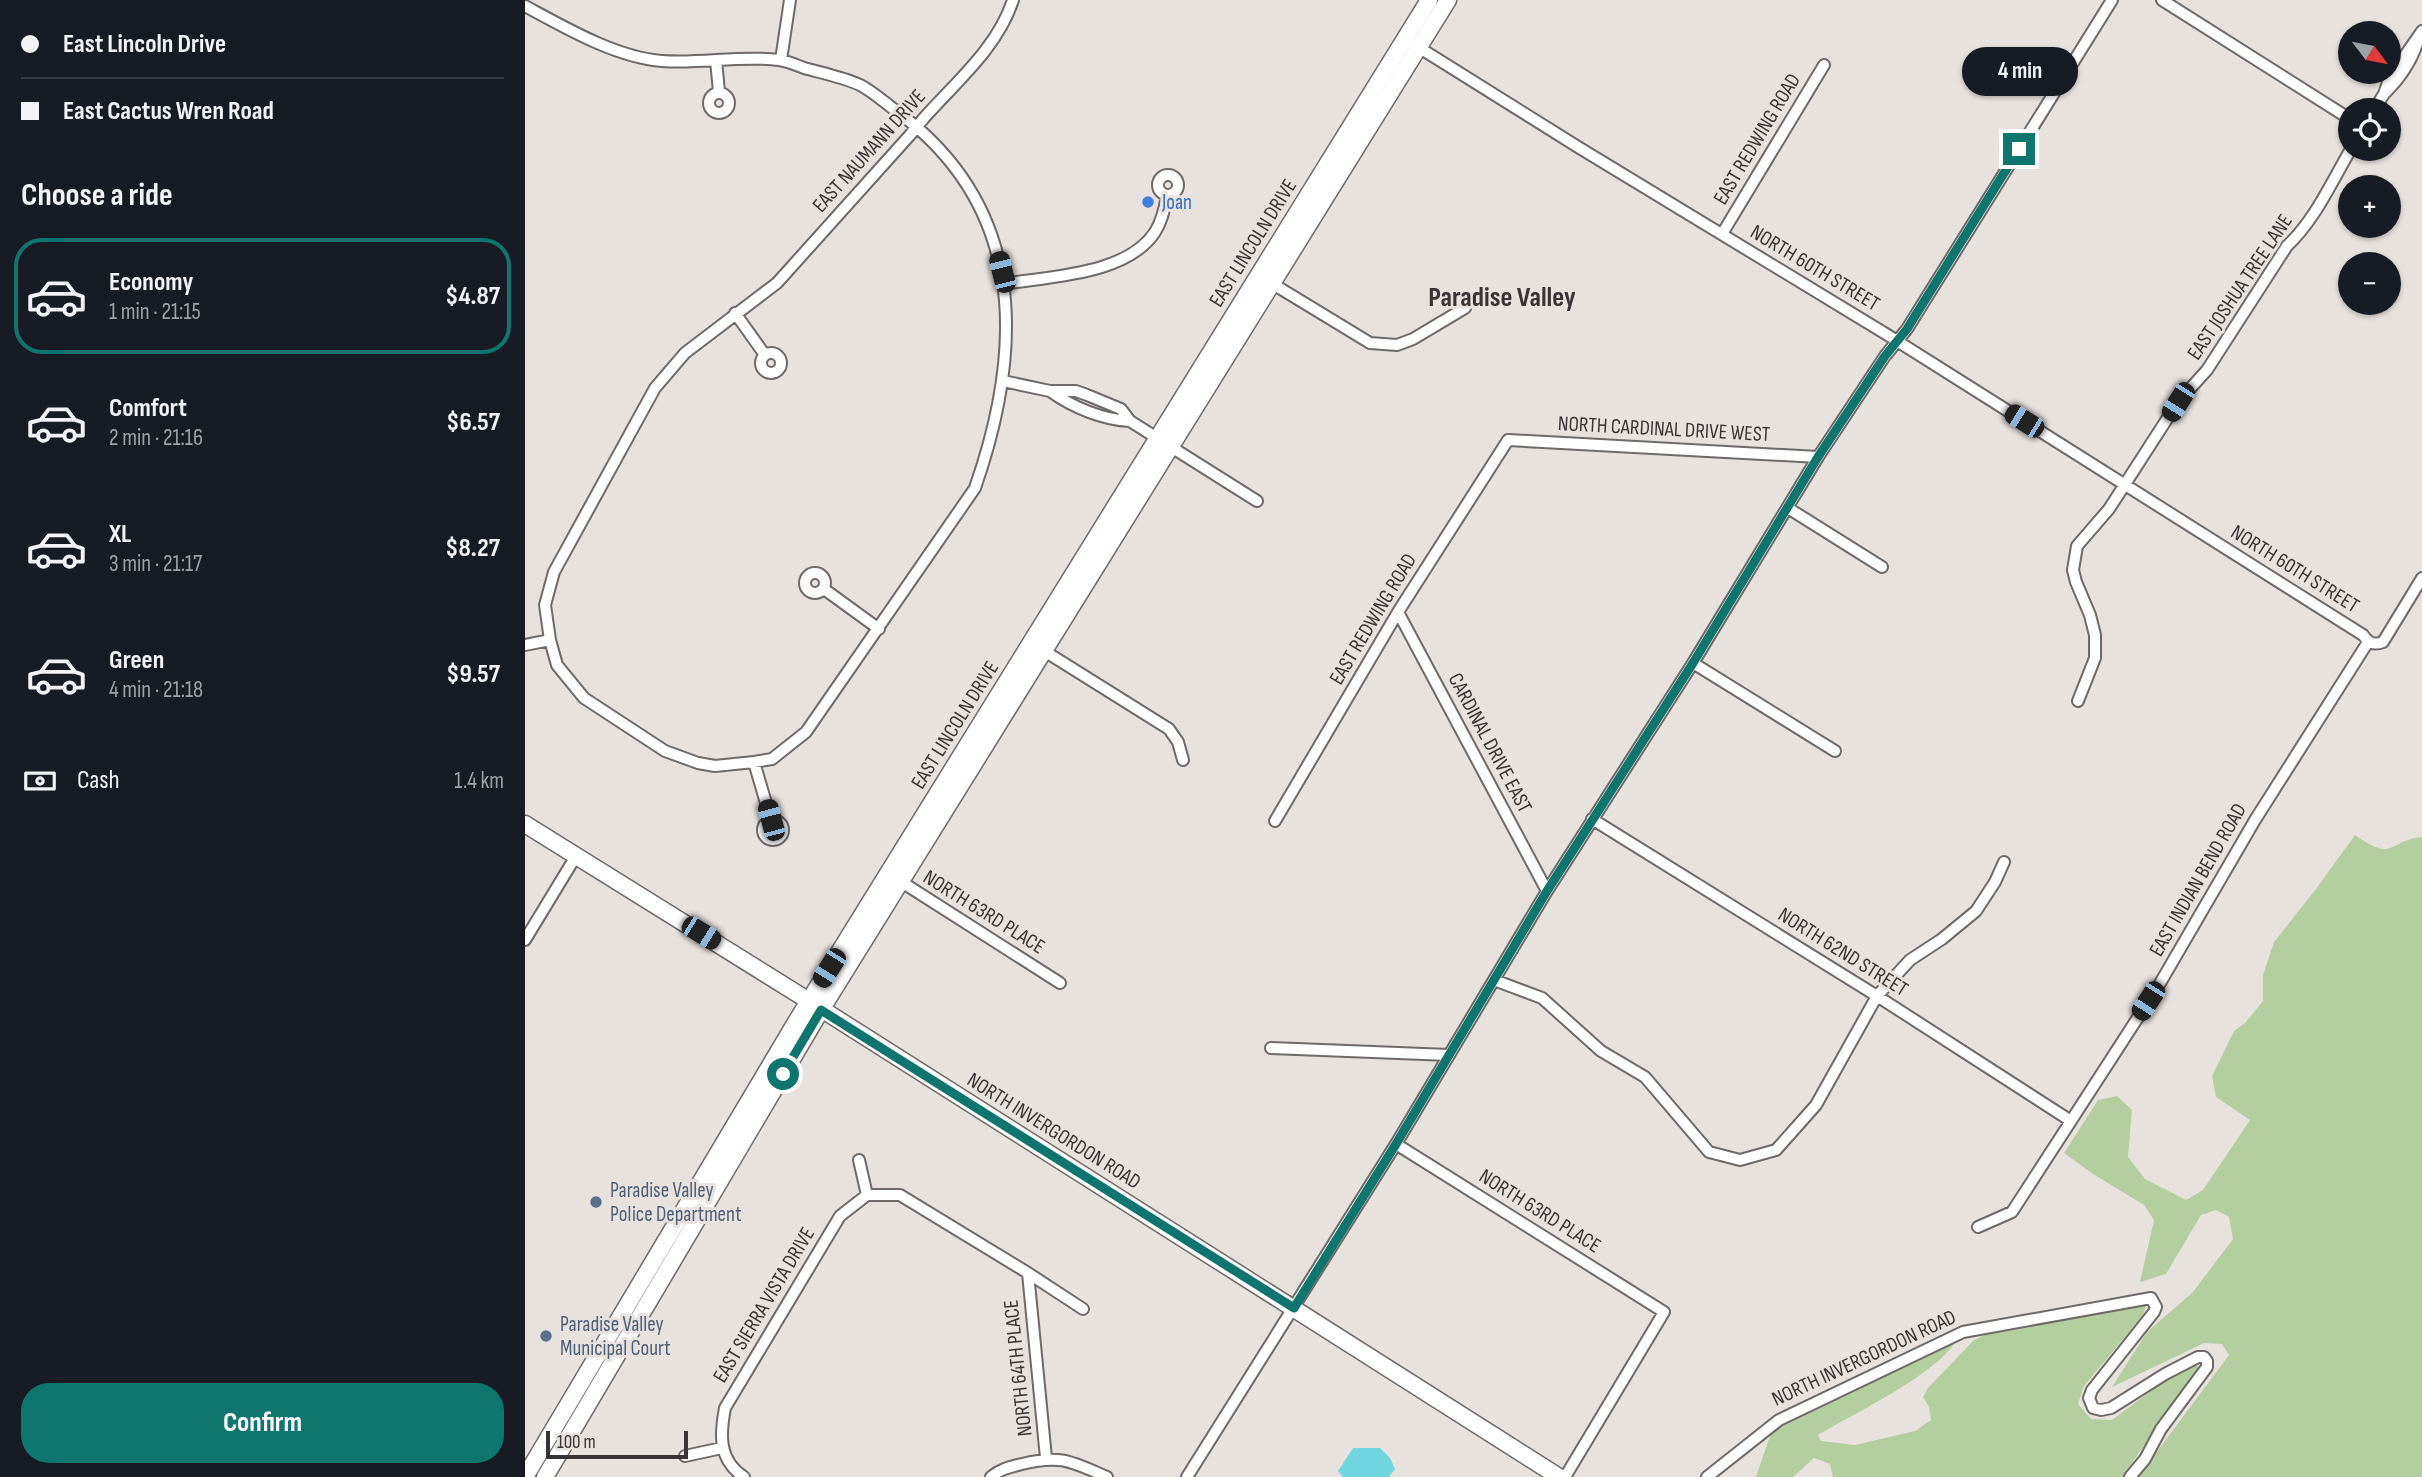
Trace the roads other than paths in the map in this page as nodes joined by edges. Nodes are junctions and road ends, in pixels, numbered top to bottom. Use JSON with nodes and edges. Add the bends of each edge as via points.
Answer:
{"nodes":[{"id":1,"x":790,"y":0,"type":"edge"},
{"id":2,"x":1013,"y":0,"type":"edge"},
{"id":3,"x":1429,"y":0,"type":"edge"},
{"id":4,"x":1448,"y":0,"type":"edge"},
{"id":5,"x":2112,"y":0,"type":"edge"},
{"id":6,"x":2162,"y":0,"type":"edge"},
{"id":7,"x":525,"y":6,"type":"edge"},
{"id":8,"x":2421,"y":33,"type":"edge"},
{"id":9,"x":1412,"y":43,"type":"junction"},
{"id":10,"x":716,"y":60,"type":"junction"},
{"id":11,"x":781,"y":60,"type":"junction"},
{"id":12,"x":1824,"y":65,"type":"dead end"},
{"id":13,"x":719,"y":92,"type":"dead end"},
{"id":14,"x":2381,"y":98,"type":"edge"},
{"id":15,"x":2338,"y":111,"type":"edge"},
{"id":16,"x":917,"y":127,"type":"junction"},
{"id":17,"x":1346,"y":148,"type":"junction"},
{"id":18,"x":2344,"y":161,"type":"edge"},
{"id":19,"x":1167,"y":195,"type":"dead end"},
{"id":20,"x":1722,"y":234,"type":"junction"},
{"id":21,"x":1258,"y":274,"type":"junction"},
{"id":22,"x":1004,"y":284,"type":"junction"},
{"id":23,"x":1272,"y":284,"type":"junction"},
{"id":24,"x":1465,"y":308,"type":"dead end"},
{"id":25,"x":735,"y":313,"type":"junction"},
{"id":26,"x":1897,"y":341,"type":"junction"},
{"id":27,"x":765,"y":355,"type":"dead end"},
{"id":28,"x":1003,"y":381,"type":"junction"},
{"id":29,"x":1508,"y":440,"type":"joint"},
{"id":30,"x":1165,"y":442,"type":"junction"},
{"id":31,"x":1818,"y":457,"type":"junction"},
{"id":32,"x":2125,"y":485,"type":"junction"},
{"id":33,"x":1257,"y":500,"type":"dead end"},
{"id":34,"x":1788,"y":508,"type":"junction"},
{"id":35,"x":1882,"y":567,"type":"dead end"},
{"id":36,"x":2422,"y":578,"type":"edge"},
{"id":37,"x":824,"y":589,"type":"dead end"},
{"id":38,"x":1398,"y":612,"type":"junction"},
{"id":39,"x":879,"y":629,"type":"junction"},
{"id":40,"x":550,"y":640,"type":"junction"},
{"id":41,"x":2374,"y":643,"type":"junction"},
{"id":42,"x":525,"y":645,"type":"edge"},
{"id":43,"x":1037,"y":647,"type":"junction"},
{"id":44,"x":1693,"y":663,"type":"junction"},
{"id":45,"x":2078,"y":701,"type":"dead end"},
{"id":46,"x":1835,"y":751,"type":"dead end"},
{"id":47,"x":1183,"y":760,"type":"dead end"},
{"id":48,"x":754,"y":762,"type":"junction"},
{"id":49,"x":1592,"y":819,"type":"junction"},
{"id":50,"x":771,"y":820,"type":"dead end"},
{"id":51,"x":1275,"y":821,"type":"dead end"},
{"id":52,"x":525,"y":824,"type":"edge"},
{"id":53,"x":576,"y":856,"type":"junction"},
{"id":54,"x":2004,"y":862,"type":"dead end"},
{"id":55,"x":894,"y":878,"type":"junction"},
{"id":56,"x":1547,"y":891,"type":"junction"},
{"id":57,"x":525,"y":940,"type":"edge"},
{"id":58,"x":1494,"y":980,"type":"junction"},
{"id":59,"x":1060,"y":983,"type":"dead end"},
{"id":60,"x":1877,"y":996,"type":"junction"},
{"id":61,"x":815,"y":1006,"type":"junction"},
{"id":62,"x":1271,"y":1048,"type":"dead end"},
{"id":63,"x":1449,"y":1055,"type":"junction"},
{"id":64,"x":2071,"y":1121,"type":"junction"},
{"id":65,"x":1396,"y":1144,"type":"junction"},
{"id":66,"x":859,"y":1160,"type":"dead end"},
{"id":67,"x":867,"y":1195,"type":"junction"},
{"id":68,"x":1978,"y":1227,"type":"dead end"},
{"id":69,"x":1028,"y":1273,"type":"junction"},
{"id":70,"x":1294,"y":1308,"type":"junction"},
{"id":71,"x":1083,"y":1309,"type":"dead end"},
{"id":72,"x":629,"y":1317,"type":"junction"},
{"id":73,"x":575,"y":1393,"type":"junction"},
{"id":74,"x":589,"y":1402,"type":"junction"},
{"id":75,"x":722,"y":1448,"type":"junction"},
{"id":76,"x":685,"y":1456,"type":"dead end"},
{"id":77,"x":1046,"y":1458,"type":"junction"},
{"id":78,"x":531,"y":1475,"type":"edge"},
{"id":79,"x":545,"y":1477,"type":"edge"},
{"id":80,"x":744,"y":1477,"type":"edge"},
{"id":81,"x":991,"y":1477,"type":"edge"},
{"id":82,"x":1107,"y":1477,"type":"edge"},
{"id":83,"x":1187,"y":1477,"type":"edge"},
{"id":84,"x":1559,"y":1477,"type":"edge"},
{"id":85,"x":1565,"y":1477,"type":"edge"},
{"id":86,"x":1707,"y":1477,"type":"edge"},
{"id":87,"x":2130,"y":1477,"type":"edge"}],
"edges":[{"from":1,"to":11,"type":"street"},
{"from":2,"to":16,"type":"street","name":"EAST NAUMANN DRIVE","via":[[985,51]]},
{"from":3,"to":9,"type":"main road","name":"EAST LINCOLN DRIVE"},
{"from":4,"to":9,"type":"main road","name":"EAST LINCOLN DRIVE"},
{"from":5,"to":26,"type":"street"},
{"from":6,"to":15,"type":"street"},
{"from":7,"to":10,"type":"street","name":"EAST NAUMANN DRIVE","via":[[582,37],[623,51],[661,61]]},
{"from":8,"to":14,"type":"street","via":[[2397,81]]},
{"from":9,"to":17,"type":"main road","name":"EAST LINCOLN DRIVE"},
{"from":9,"to":20,"type":"street","name":"NORTH 60TH STREET"},
{"from":10,"to":11,"type":"street","name":"EAST NAUMANN DRIVE"},
{"from":10,"to":13,"type":"street"},
{"from":11,"to":16,"type":"street","name":"EAST NAUMANN DRIVE","via":[[860,85]]},
{"from":12,"to":20,"type":"street","name":"EAST REDWING ROAD"},
{"from":16,"to":22,"type":"street","name":"EAST NAUMANN DRIVE","via":[[977,202]]},
{"from":16,"to":25,"type":"street","name":"EAST NAUMANN DRIVE","via":[[777,283]]},
{"from":17,"to":21,"type":"main road","name":"EAST LINCOLN DRIVE"},
{"from":17,"to":23,"type":"main road","name":"EAST LINCOLN DRIVE"},
{"from":18,"to":32,"type":"street","name":"EAST JOSHUA TREE LANE","via":[[2298,236],[2207,370],[2178,402]]},
{"from":19,"to":22,"type":"street","via":[[1155,232],[1124,259]]},
{"from":20,"to":26,"type":"street","name":"NORTH 60TH STREET"},
{"from":21,"to":23,"type":"street"},
{"from":21,"to":30,"type":"main road","name":"EAST LINCOLN DRIVE"},
{"from":22,"to":28,"type":"street","name":"EAST NAUMANN DRIVE","via":[[1008,319]]},
{"from":23,"to":24,"type":"street","via":[[1358,338],[1384,345],[1413,339]]},
{"from":23,"to":30,"type":"main road","name":"EAST LINCOLN DRIVE"},
{"from":25,"to":27,"type":"street"},
{"from":25,"to":40,"type":"street","name":"EAST NAUMANN DRIVE","via":[[685,353],[655,388],[554,572],[545,605]]},
{"from":26,"to":31,"type":"street"},
{"from":26,"to":32,"type":"street","name":"NORTH 60TH STREET"},
{"from":28,"to":30,"type":"street","via":[[1050,391],[1076,391],[1099,399],[1121,409],[1130,421]]},
{"from":28,"to":39,"type":"street","name":"EAST NAUMANN DRIVE","via":[[975,488]]},
{"from":29,"to":31,"type":"street","name":"NORTH CARDINAL DRIVE WEST"},
{"from":29,"to":38,"type":"street","name":"EAST REDWING ROAD"},
{"from":30,"to":33,"type":"street"},
{"from":30,"to":43,"type":"main road","name":"EAST LINCOLN DRIVE"},
{"from":31,"to":34,"type":"street"},
{"from":32,"to":41,"type":"street","name":"NORTH 60TH STREET"},
{"from":32,"to":45,"type":"street","name":"EAST JOSHUA TREE LANE","via":[[2077,546],[2074,558],[2075,582],[2095,635],[2091,674]]},
{"from":34,"to":35,"type":"street"},
{"from":34,"to":44,"type":"street"},
{"from":36,"to":41,"type":"street","name":"EAST INDIAN BEND ROAD","via":[[2383,642]]},
{"from":37,"to":39,"type":"street"},
{"from":38,"to":51,"type":"street","name":"EAST REDWING ROAD"},
{"from":38,"to":56,"type":"street","name":"CARDINAL DRIVE EAST"},
{"from":39,"to":48,"type":"street","name":"EAST NAUMANN DRIVE","via":[[806,732],[772,759]]},
{"from":40,"to":42,"type":"street"},
{"from":40,"to":48,"type":"street","name":"EAST NAUMANN DRIVE","via":[[557,664],[584,698],[665,751],[715,766]]},
{"from":41,"to":64,"type":"street","name":"EAST INDIAN BEND ROAD","via":[[2255,820]]},
{"from":43,"to":47,"type":"street","via":[[1169,729]]},
{"from":43,"to":55,"type":"main road","name":"EAST LINCOLN DRIVE"},
{"from":44,"to":46,"type":"street"},
{"from":44,"to":49,"type":"street"},
{"from":48,"to":50,"type":"street"},
{"from":49,"to":56,"type":"street"},
{"from":49,"to":60,"type":"street","name":"NORTH 62ND STREET"},
{"from":52,"to":53,"type":"main road","name":"NORTH INVERGORDON ROAD"},
{"from":53,"to":57,"type":"street"},
{"from":53,"to":61,"type":"main road","name":"NORTH INVERGORDON ROAD"},
{"from":54,"to":60,"type":"street","via":[[1976,911],[1909,960]]},
{"from":55,"to":59,"type":"street","name":"NORTH 63RD PLACE"},
{"from":55,"to":61,"type":"main road","name":"EAST LINCOLN DRIVE"},
{"from":56,"to":58,"type":"street"},
{"from":58,"to":60,"type":"street","via":[[1542,998],[1601,1051],[1645,1077],[1709,1152],[1740,1160],[1776,1150],[1816,1105]]},
{"from":58,"to":63,"type":"street"},
{"from":60,"to":64,"type":"street","name":"NORTH 62ND STREET"},
{"from":61,"to":70,"type":"main road","name":"NORTH INVERGORDON ROAD"},
{"from":61,"to":72,"type":"main road","name":"EAST LINCOLN DRIVE"},
{"from":62,"to":63,"type":"street"},
{"from":63,"to":65,"type":"street"},
{"from":64,"to":68,"type":"street","name":"EAST INDIAN BEND ROAD","via":[[2012,1212]]},
{"from":65,"to":70,"type":"street"},
{"from":65,"to":85,"type":"street","name":"NORTH 63RD PLACE","via":[[1664,1312]]},
{"from":66,"to":67,"type":"street"},
{"from":67,"to":69,"type":"street","name":"NORTH 64TH PLACE","via":[[900,1195]]},
{"from":67,"to":75,"type":"street","name":"EAST SIERRA VISTA DRIVE","via":[[840,1216],[725,1408]]},
{"from":69,"to":71,"type":"street","name":"NORTH 64TH PLACE"},
{"from":69,"to":77,"type":"street","name":"NORTH 64TH PLACE"},
{"from":70,"to":83,"type":"street"},
{"from":70,"to":84,"type":"main road","name":"NORTH INVERGORDON ROAD"},
{"from":72,"to":73,"type":"main road","name":"EAST LINCOLN DRIVE"},
{"from":72,"to":74,"type":"main road","name":"EAST LINCOLN DRIVE"},
{"from":73,"to":74,"type":"main road"},
{"from":73,"to":78,"type":"main road","name":"EAST LINCOLN DRIVE"},
{"from":74,"to":79,"type":"main road","name":"EAST LINCOLN DRIVE"},
{"from":75,"to":76,"type":"street"},
{"from":75,"to":80,"type":"street"},
{"from":77,"to":81,"type":"street","via":[[999,1470]]},
{"from":77,"to":82,"type":"street","via":[[1072,1462]]},
{"from":86,"to":87,"type":"street","name":"NORTH INVERGORDON ROAD","via":[[1779,1420],[1963,1332],[2151,1298],[2154,1312],[2092,1390],[2093,1408],[2111,1408],[2198,1357],[2204,1357],[2207,1367]]}]}
